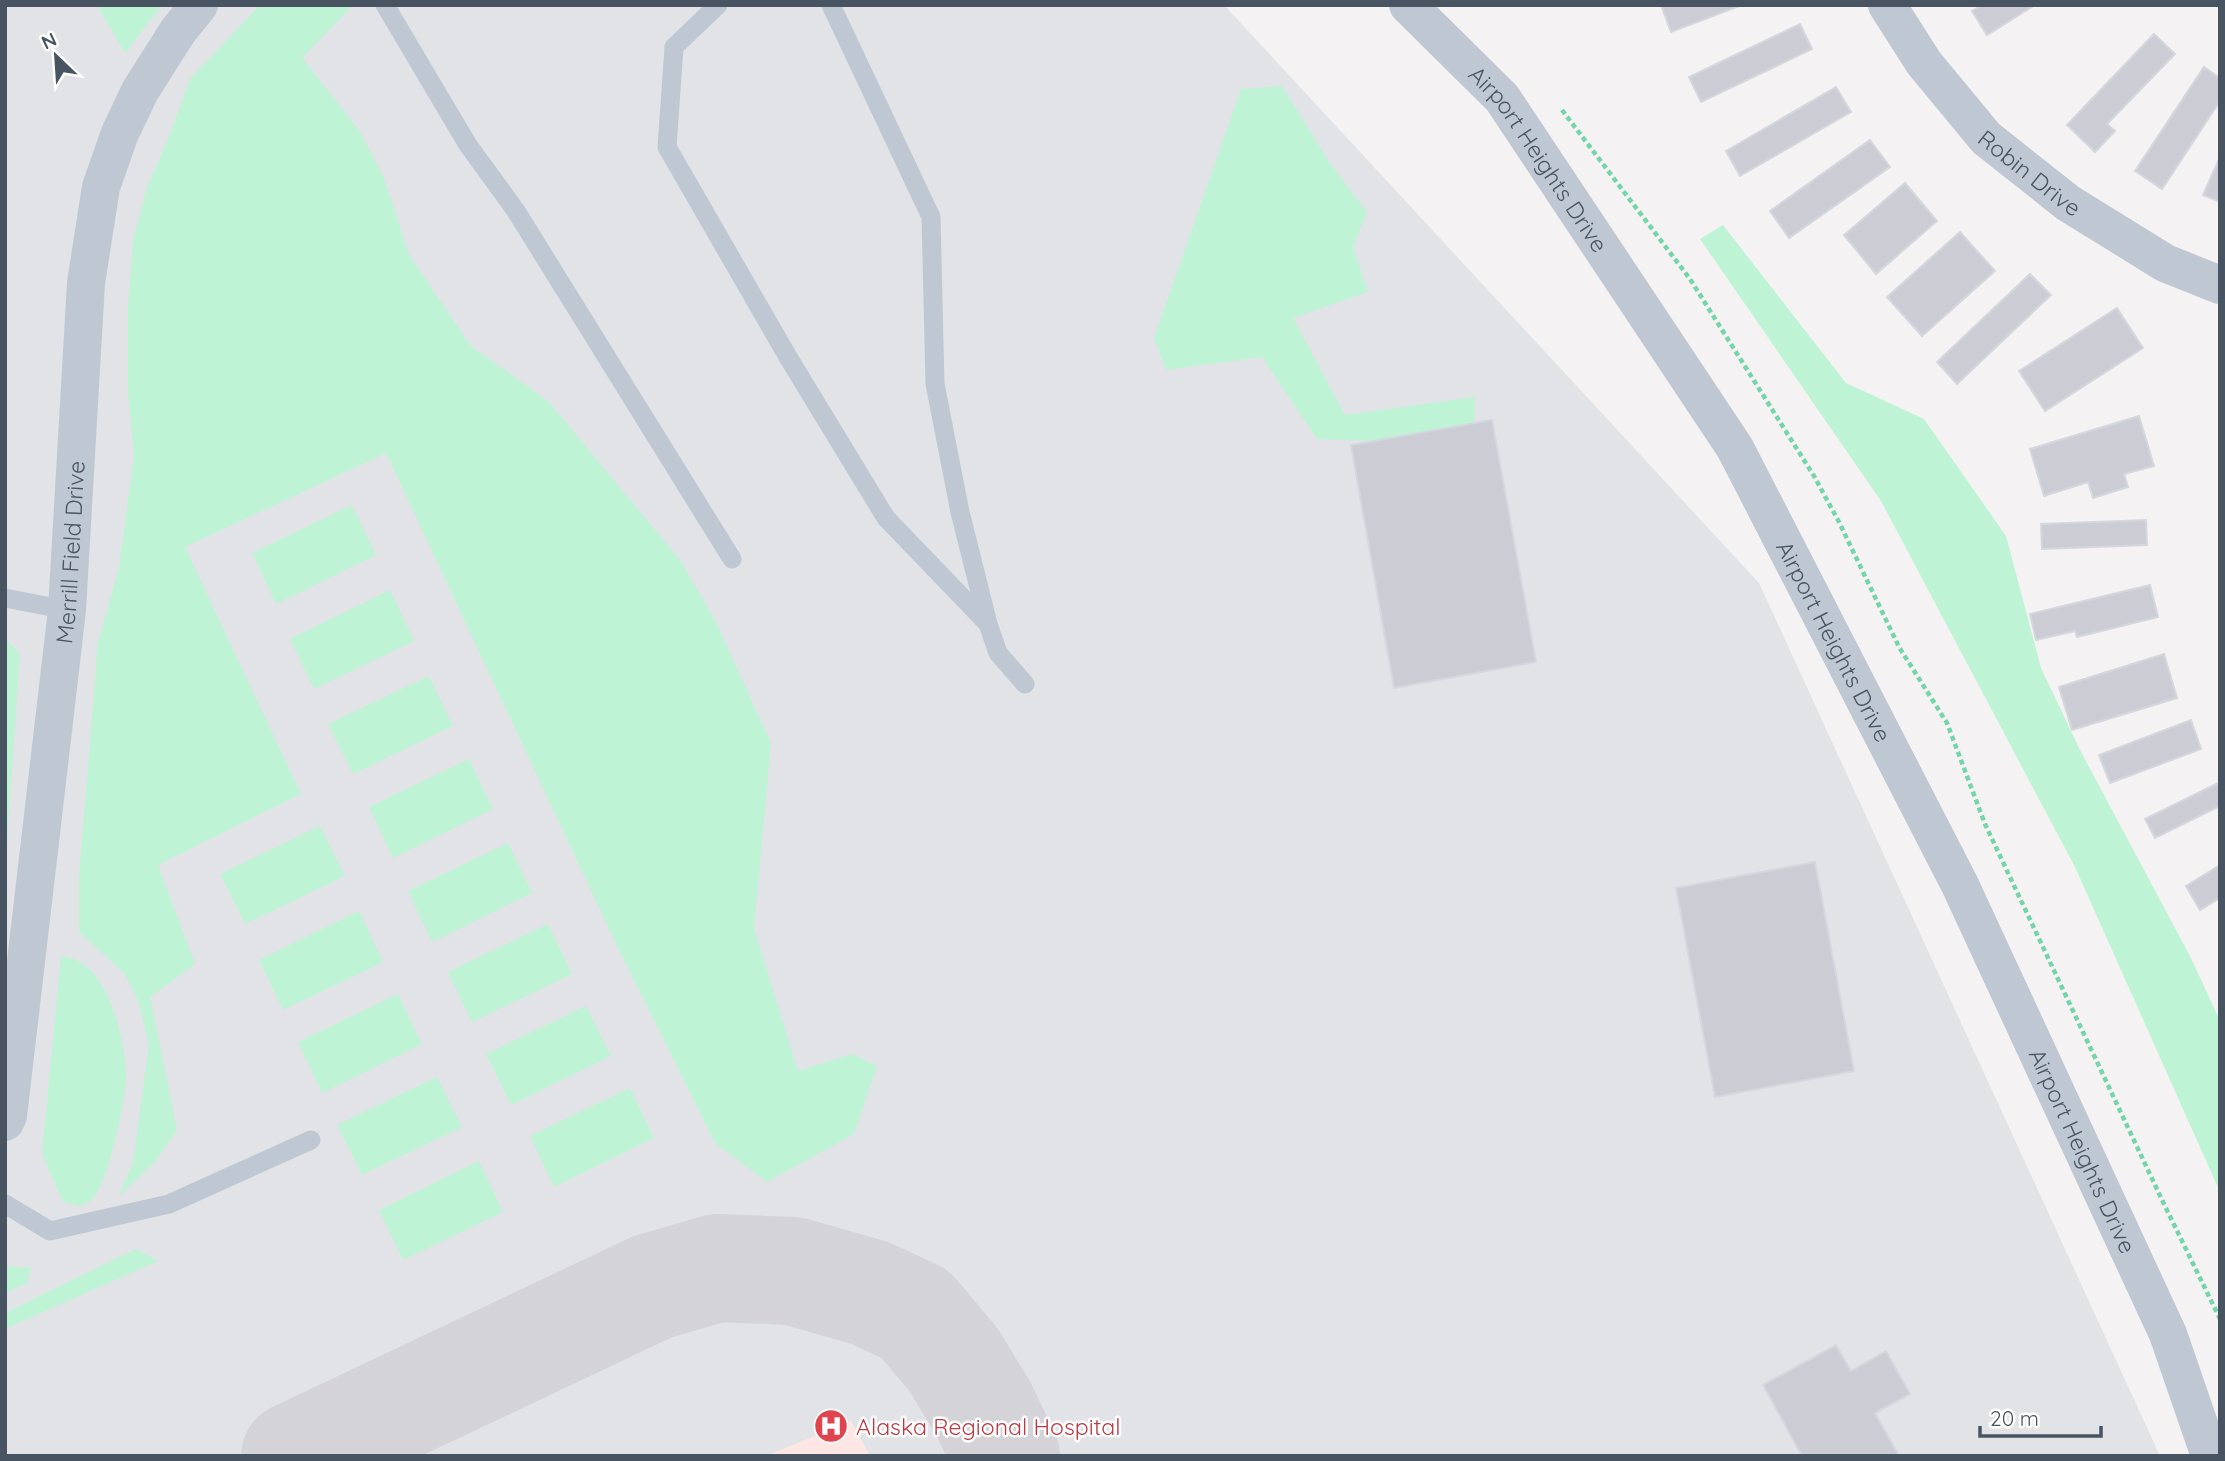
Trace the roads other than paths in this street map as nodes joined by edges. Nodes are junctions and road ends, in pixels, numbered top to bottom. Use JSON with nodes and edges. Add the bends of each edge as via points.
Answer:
{"nodes":[{"id":1,"x":199,"y":5,"type":"edge"},
{"id":2,"x":385,"y":5,"type":"edge"},
{"id":3,"x":718,"y":5,"type":"edge"},
{"id":4,"x":831,"y":5,"type":"edge"},
{"id":5,"x":1408,"y":5,"type":"edge"},
{"id":6,"x":1887,"y":5,"type":"edge"},
{"id":7,"x":2220,"y":285,"type":"edge"},
{"id":8,"x":732,"y":559,"type":"dead end"},
{"id":9,"x":5,"y":598,"type":"edge"},
{"id":10,"x":67,"y":610,"type":"junction"},
{"id":11,"x":988,"y":624,"type":"junction"},
{"id":12,"x":1025,"y":684,"type":"dead end"},
{"id":13,"x":5,"y":1122,"type":"edge"},
{"id":14,"x":311,"y":1140,"type":"dead end"},
{"id":15,"x":5,"y":1204,"type":"edge"},
{"id":16,"x":2168,"y":1334,"type":"junction"},
{"id":17,"x":2220,"y":1409,"type":"edge"},
{"id":18,"x":2210,"y":1456,"type":"edge"}],
"edges":[{"from":1,"to":10,"type":"street","name":"Merrill Field Drive","via":[[140,91],[101,187],[86,284]]},
{"from":2,"to":8,"type":"lane","via":[[468,145],[516,211]]},
{"from":3,"to":11,"type":"lane","via":[[674,47],[667,147],[886,518]]},
{"from":4,"to":11,"type":"lane","via":[[931,218],[935,384]]},
{"from":5,"to":16,"type":"street","name":"Airport Heights Drive","via":[[1502,98],[1735,448],[1961,885]]},
{"from":6,"to":7,"type":"street","name":"Robin Drive","via":[[1924,63],[1986,138],[2068,203],[2165,263]]},
{"from":9,"to":10,"type":"lane"},
{"from":10,"to":13,"type":"street","name":"Merrill Field Drive"},
{"from":11,"to":12,"type":"lane","via":[[998,653]]},
{"from":14,"to":15,"type":"lane","via":[[169,1205],[50,1231]]},
{"from":16,"to":17,"type":"street","name":"Airport Heights Drive"},
{"from":16,"to":18,"type":"street","name":"Airport Heights Drive"}]}
